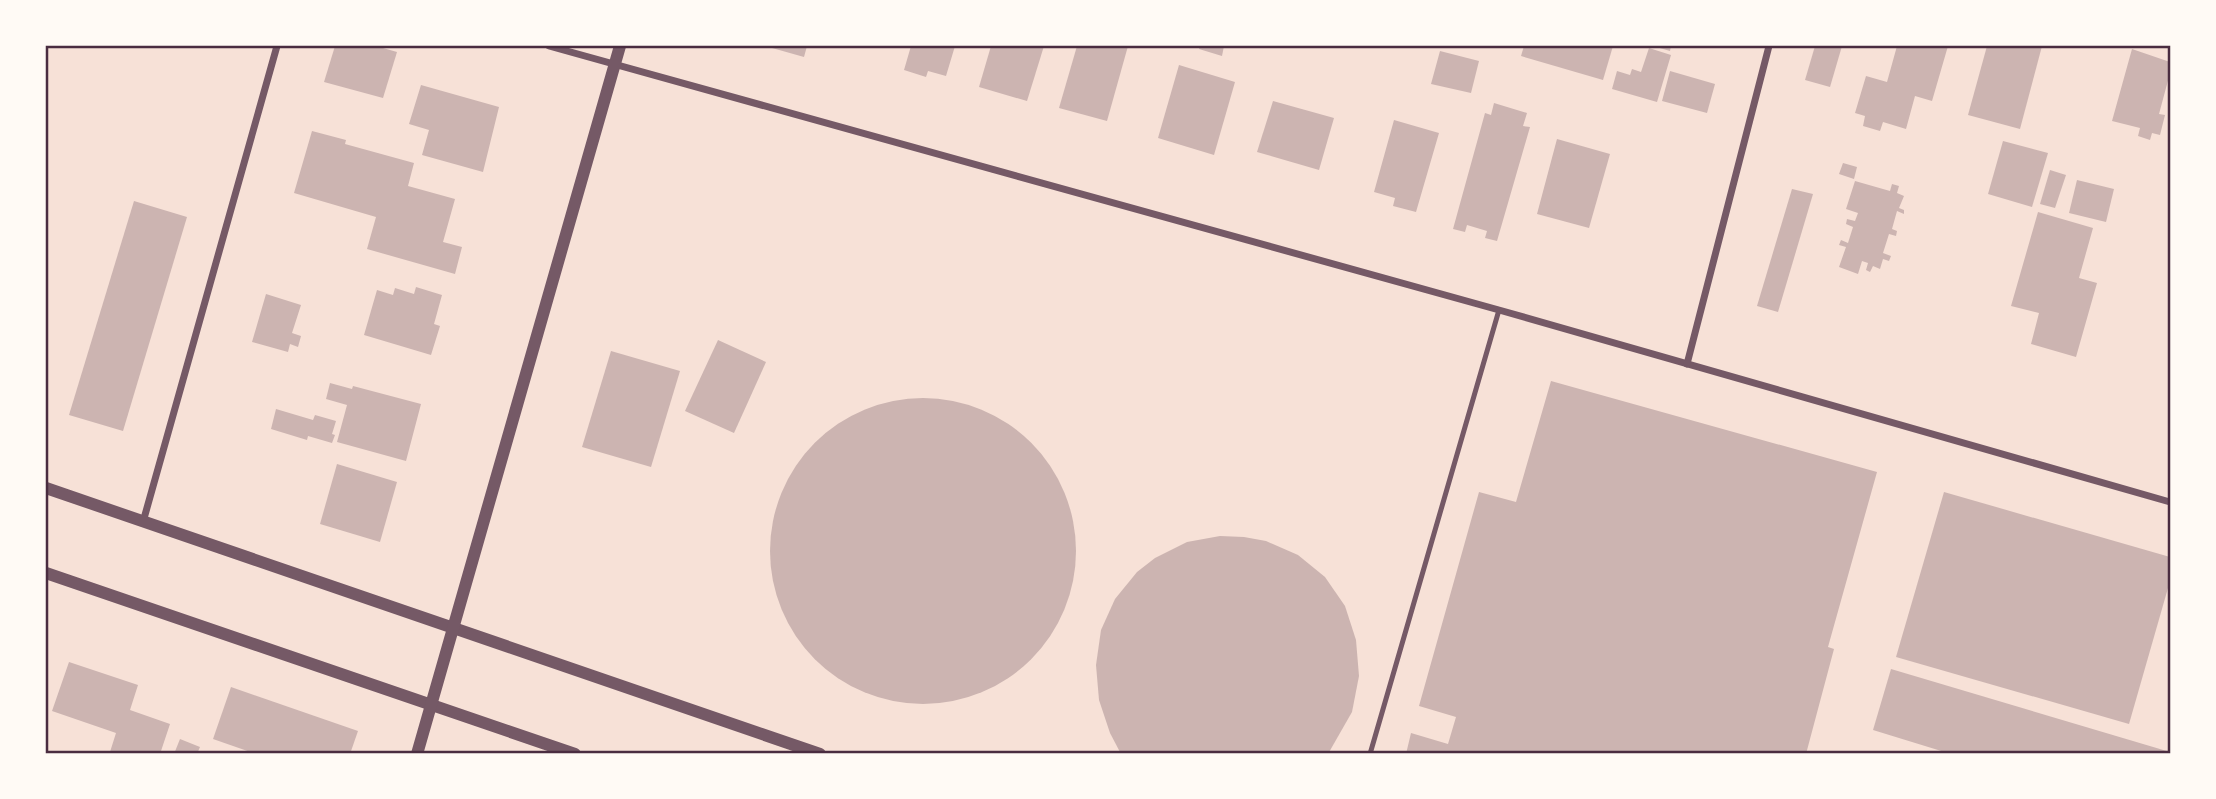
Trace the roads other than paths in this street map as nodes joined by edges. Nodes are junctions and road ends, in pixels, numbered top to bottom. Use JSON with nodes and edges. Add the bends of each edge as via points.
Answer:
{"nodes":[{"id":1,"x":277,"y":46,"type":"edge"},
{"id":2,"x":549,"y":46,"type":"edge"},
{"id":3,"x":621,"y":46,"type":"edge"},
{"id":4,"x":1769,"y":46,"type":"edge"},
{"id":5,"x":615,"y":65,"type":"junction"},
{"id":6,"x":1499,"y":310,"type":"junction"},
{"id":7,"x":1686,"y":364,"type":"junction"},
{"id":8,"x":46,"y":488,"type":"edge"},
{"id":9,"x":2171,"y":502,"type":"edge"},
{"id":10,"x":143,"y":522,"type":"junction"},
{"id":11,"x":46,"y":573,"type":"edge"},
{"id":12,"x":452,"y":629,"type":"junction"},
{"id":13,"x":430,"y":704,"type":"junction"},
{"id":14,"x":417,"y":754,"type":"edge"},
{"id":15,"x":575,"y":754,"type":"edge"},
{"id":16,"x":820,"y":754,"type":"edge"},
{"id":17,"x":1370,"y":754,"type":"edge"}],
"edges":[{"from":1,"to":10,"type":"street"},
{"from":2,"to":5,"type":"street"},
{"from":3,"to":5,"type":"street"},
{"from":4,"to":7,"type":"street"},
{"from":5,"to":6,"type":"street"},
{"from":5,"to":12,"type":"street"},
{"from":6,"to":7,"type":"street"},
{"from":6,"to":17,"type":"lane"},
{"from":7,"to":9,"type":"street"},
{"from":8,"to":10,"type":"street"},
{"from":10,"to":12,"type":"street"},
{"from":11,"to":13,"type":"street"},
{"from":12,"to":13,"type":"street"},
{"from":12,"to":16,"type":"street"},
{"from":13,"to":14,"type":"street"},
{"from":13,"to":15,"type":"street"}]}
